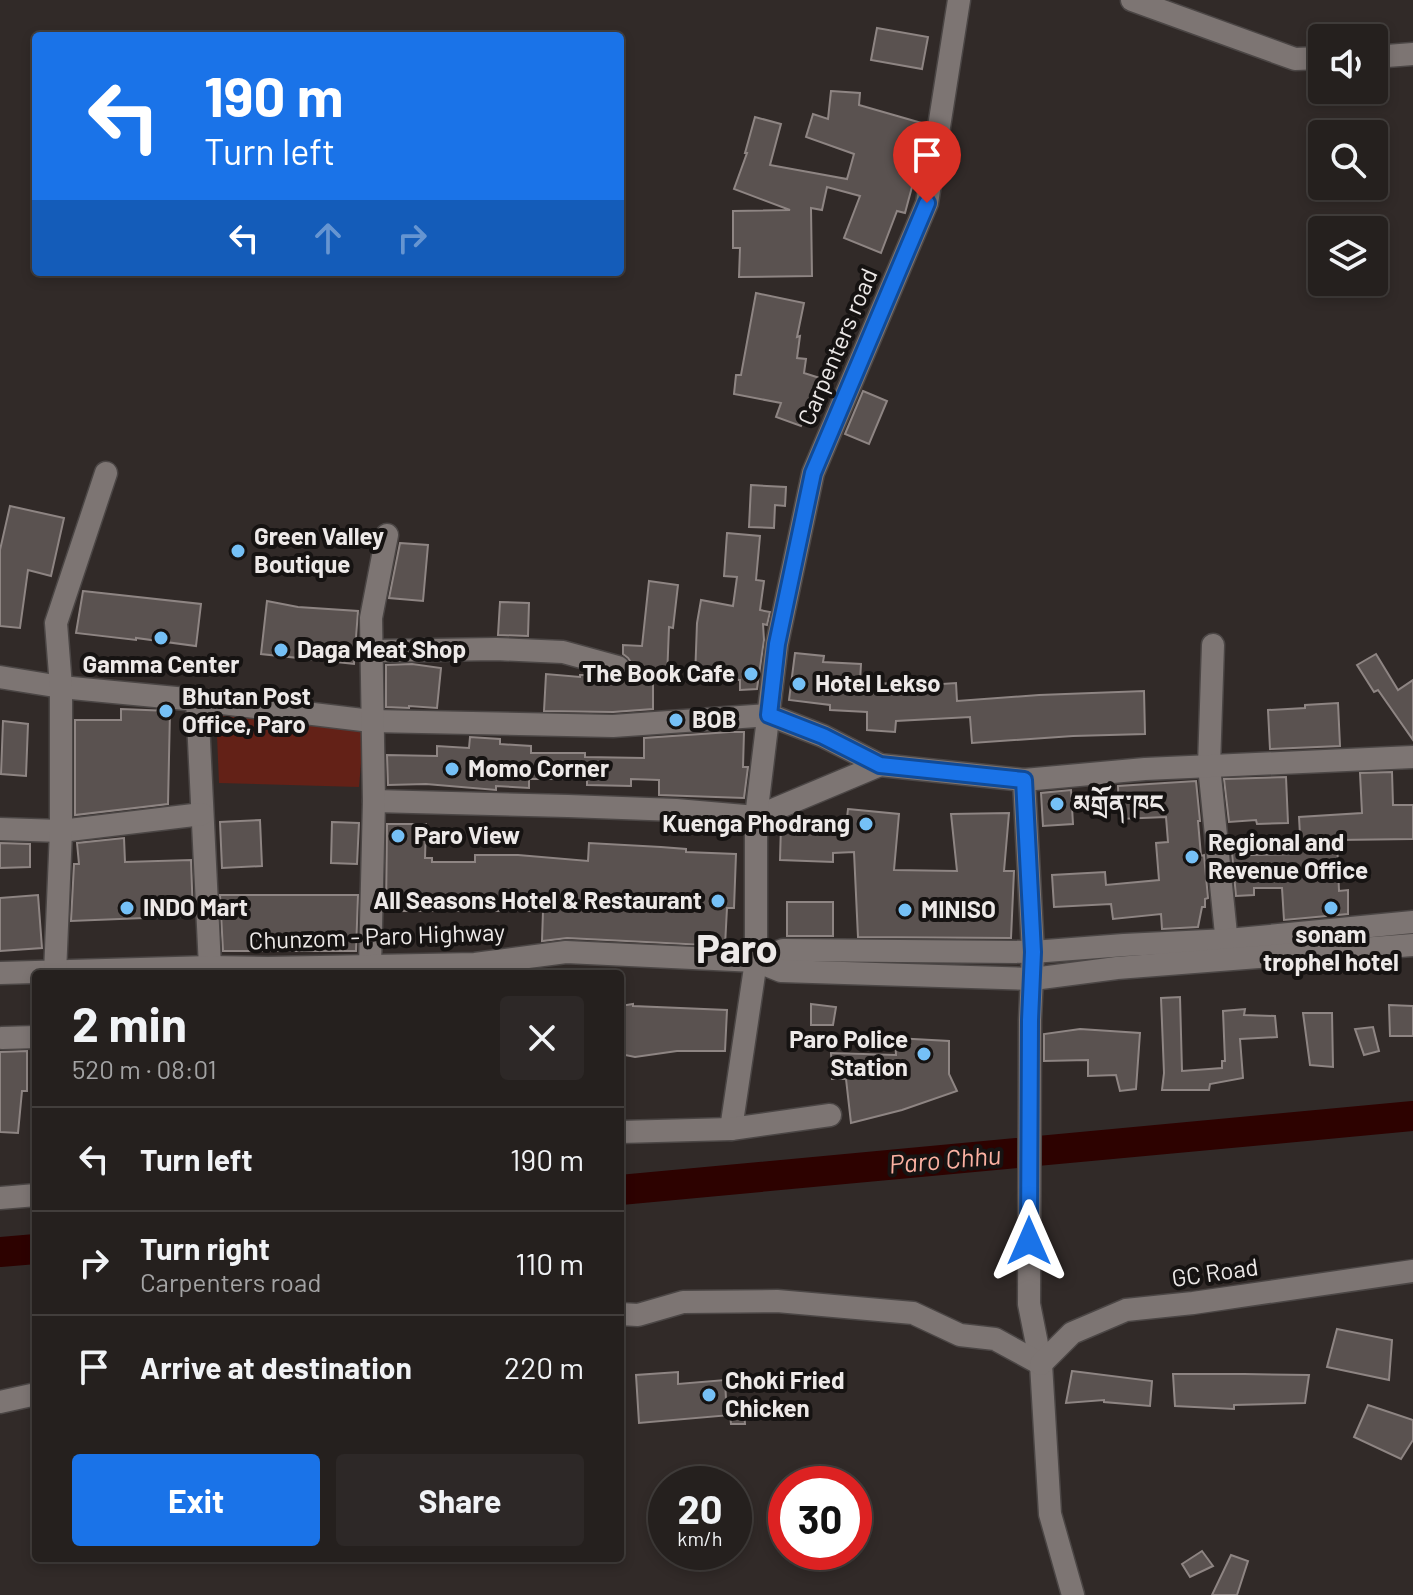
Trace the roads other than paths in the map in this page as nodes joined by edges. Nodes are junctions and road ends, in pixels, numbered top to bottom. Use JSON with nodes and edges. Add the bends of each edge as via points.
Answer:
{"nodes":[{"id":1,"x":959,"y":0,"type":"edge"},
{"id":2,"x":1132,"y":0,"type":"edge"},
{"id":3,"x":1413,"y":54,"type":"edge"},
{"id":4,"x":1388,"y":56,"type":"edge"},
{"id":5,"x":1308,"y":59,"type":"edge"},
{"id":6,"x":106,"y":473,"type":"dead end"},
{"id":7,"x":387,"y":535,"type":"dead end"},
{"id":8,"x":1213,"y":645,"type":"dead end"},
{"id":9,"x":371,"y":651,"type":"junction"},
{"id":10,"x":618,"y":667,"type":"dead end"},
{"id":11,"x":0,"y":677,"type":"edge"},
{"id":12,"x":61,"y":687,"type":"junction"},
{"id":13,"x":197,"y":700,"type":"junction"},
{"id":14,"x":769,"y":715,"type":"junction"},
{"id":15,"x":371,"y":721,"type":"junction"},
{"id":16,"x":1413,"y":757,"type":"edge"},
{"id":17,"x":880,"y":765,"type":"junction"},
{"id":18,"x":1209,"y":766,"type":"junction"},
{"id":19,"x":1024,"y":780,"type":"junction"},
{"id":20,"x":374,"y":801,"type":"junction"},
{"id":21,"x":202,"y":814,"type":"junction"},
{"id":22,"x":756,"y":817,"type":"junction"},
{"id":23,"x":0,"y":829,"type":"edge"},
{"id":24,"x":61,"y":831,"type":"junction"},
{"id":25,"x":1413,"y":922,"type":"edge"},
{"id":26,"x":1413,"y":945,"type":"edge"},
{"id":27,"x":1228,"y":949,"type":"junction"},
{"id":28,"x":1033,"y":952,"type":"junction"},
{"id":29,"x":756,"y":961,"type":"junction"},
{"id":30,"x":370,"y":966,"type":"junction"},
{"id":31,"x":210,"y":967,"type":"junction"},
{"id":32,"x":55,"y":970,"type":"edge"},
{"id":33,"x":190,"y":970,"type":"edge"},
{"id":34,"x":250,"y":970,"type":"edge"},
{"id":35,"x":285,"y":970,"type":"edge"},
{"id":36,"x":0,"y":973,"type":"edge"},
{"id":37,"x":32,"y":973,"type":"edge"},
{"id":38,"x":1033,"y":979,"type":"junction"},
{"id":39,"x":32,"y":1037,"type":"edge"},
{"id":40,"x":2,"y":1038,"type":"dead end"},
{"id":41,"x":830,"y":1115,"type":"dead end"},
{"id":42,"x":731,"y":1129,"type":"junction"},
{"id":43,"x":624,"y":1132,"type":"edge"},
{"id":44,"x":32,"y":1195,"type":"edge"},
{"id":45,"x":0,"y":1198,"type":"edge"},
{"id":46,"x":1413,"y":1271,"type":"edge"},
{"id":47,"x":624,"y":1314,"type":"edge"},
{"id":48,"x":1041,"y":1364,"type":"junction"},
{"id":49,"x":32,"y":1395,"type":"edge"},
{"id":50,"x":0,"y":1402,"type":"edge"},
{"id":51,"x":1073,"y":1595,"type":"edge"}],
"edges":[{"from":1,"to":14,"type":"street","name":"Carpenters road","via":[[927,203],[813,473],[777,644]]},
{"from":2,"to":5,"type":"street","via":[[1295,59]]},
{"from":3,"to":4,"type":"street"},
{"from":6,"to":12,"type":"street","via":[[56,623]]},
{"from":7,"to":9,"type":"street","via":[[371,618]]},
{"from":8,"to":18,"type":"street"},
{"from":9,"to":10,"type":"street","via":[[563,652]]},
{"from":9,"to":15,"type":"street"},
{"from":11,"to":12,"type":"street"},
{"from":12,"to":13,"type":"street"},
{"from":12,"to":24,"type":"street"},
{"from":13,"to":15,"type":"street"},
{"from":13,"to":21,"type":"street"},
{"from":14,"to":15,"type":"street","via":[[613,726]]},
{"from":14,"to":17,"type":"street"},
{"from":14,"to":22,"type":"street","name":"Carpenters road"},
{"from":15,"to":20,"type":"street"},
{"from":16,"to":18,"type":"street"},
{"from":17,"to":19,"type":"street"},
{"from":17,"to":22,"type":"street"},
{"from":18,"to":19,"type":"street"},
{"from":18,"to":27,"type":"street"},
{"from":19,"to":28,"type":"street"},
{"from":20,"to":22,"type":"street"},
{"from":20,"to":30,"type":"street"},
{"from":21,"to":24,"type":"street"},
{"from":21,"to":31,"type":"street"},
{"from":22,"to":29,"type":"street","name":"Carpenters road"},
{"from":23,"to":24,"type":"street"},
{"from":24,"to":32,"type":"street"},
{"from":25,"to":27,"type":"street"},
{"from":26,"to":27,"type":"street"},
{"from":27,"to":28,"type":"street","name":"Chunzom - Paro Highway","via":[[1124,945]]},
{"from":27,"to":38,"type":"street","name":"Chunzom - Paro Highway"},
{"from":28,"to":29,"type":"street","name":"Chunzom - Paro Highway","via":[[783,950]]},
{"from":28,"to":38,"type":"street"},
{"from":29,"to":30,"type":"street","name":"Chunzom - Paro Highway","via":[[566,952],[475,964]]},
{"from":29,"to":38,"type":"street","name":"Chunzom - Paro Highway","via":[[781,971]]},
{"from":29,"to":42,"type":"street","name":"Carpenters road"},
{"from":30,"to":35,"type":"street","name":"Chunzom - Paro Highway"},
{"from":31,"to":33,"type":"street","name":"Chunzom - Paro Highway"},
{"from":31,"to":34,"type":"street","name":"Chunzom - Paro Highway"},
{"from":36,"to":37,"type":"street","name":"Chunzom - Paro Highway"},
{"from":38,"to":48,"type":"street","via":[[1029,1304]]},
{"from":39,"to":40,"type":"street"},
{"from":41,"to":42,"type":"street"},
{"from":42,"to":43,"type":"street"},
{"from":44,"to":45,"type":"street"},
{"from":46,"to":48,"type":"street","name":"GC Road","via":[[1126,1310],[1072,1333]]},
{"from":47,"to":48,"type":"street","via":[[683,1302],[777,1301],[913,1313],[960,1335],[995,1339]]},
{"from":48,"to":51,"type":"street","via":[[1050,1514]]},
{"from":49,"to":50,"type":"street"}]}
